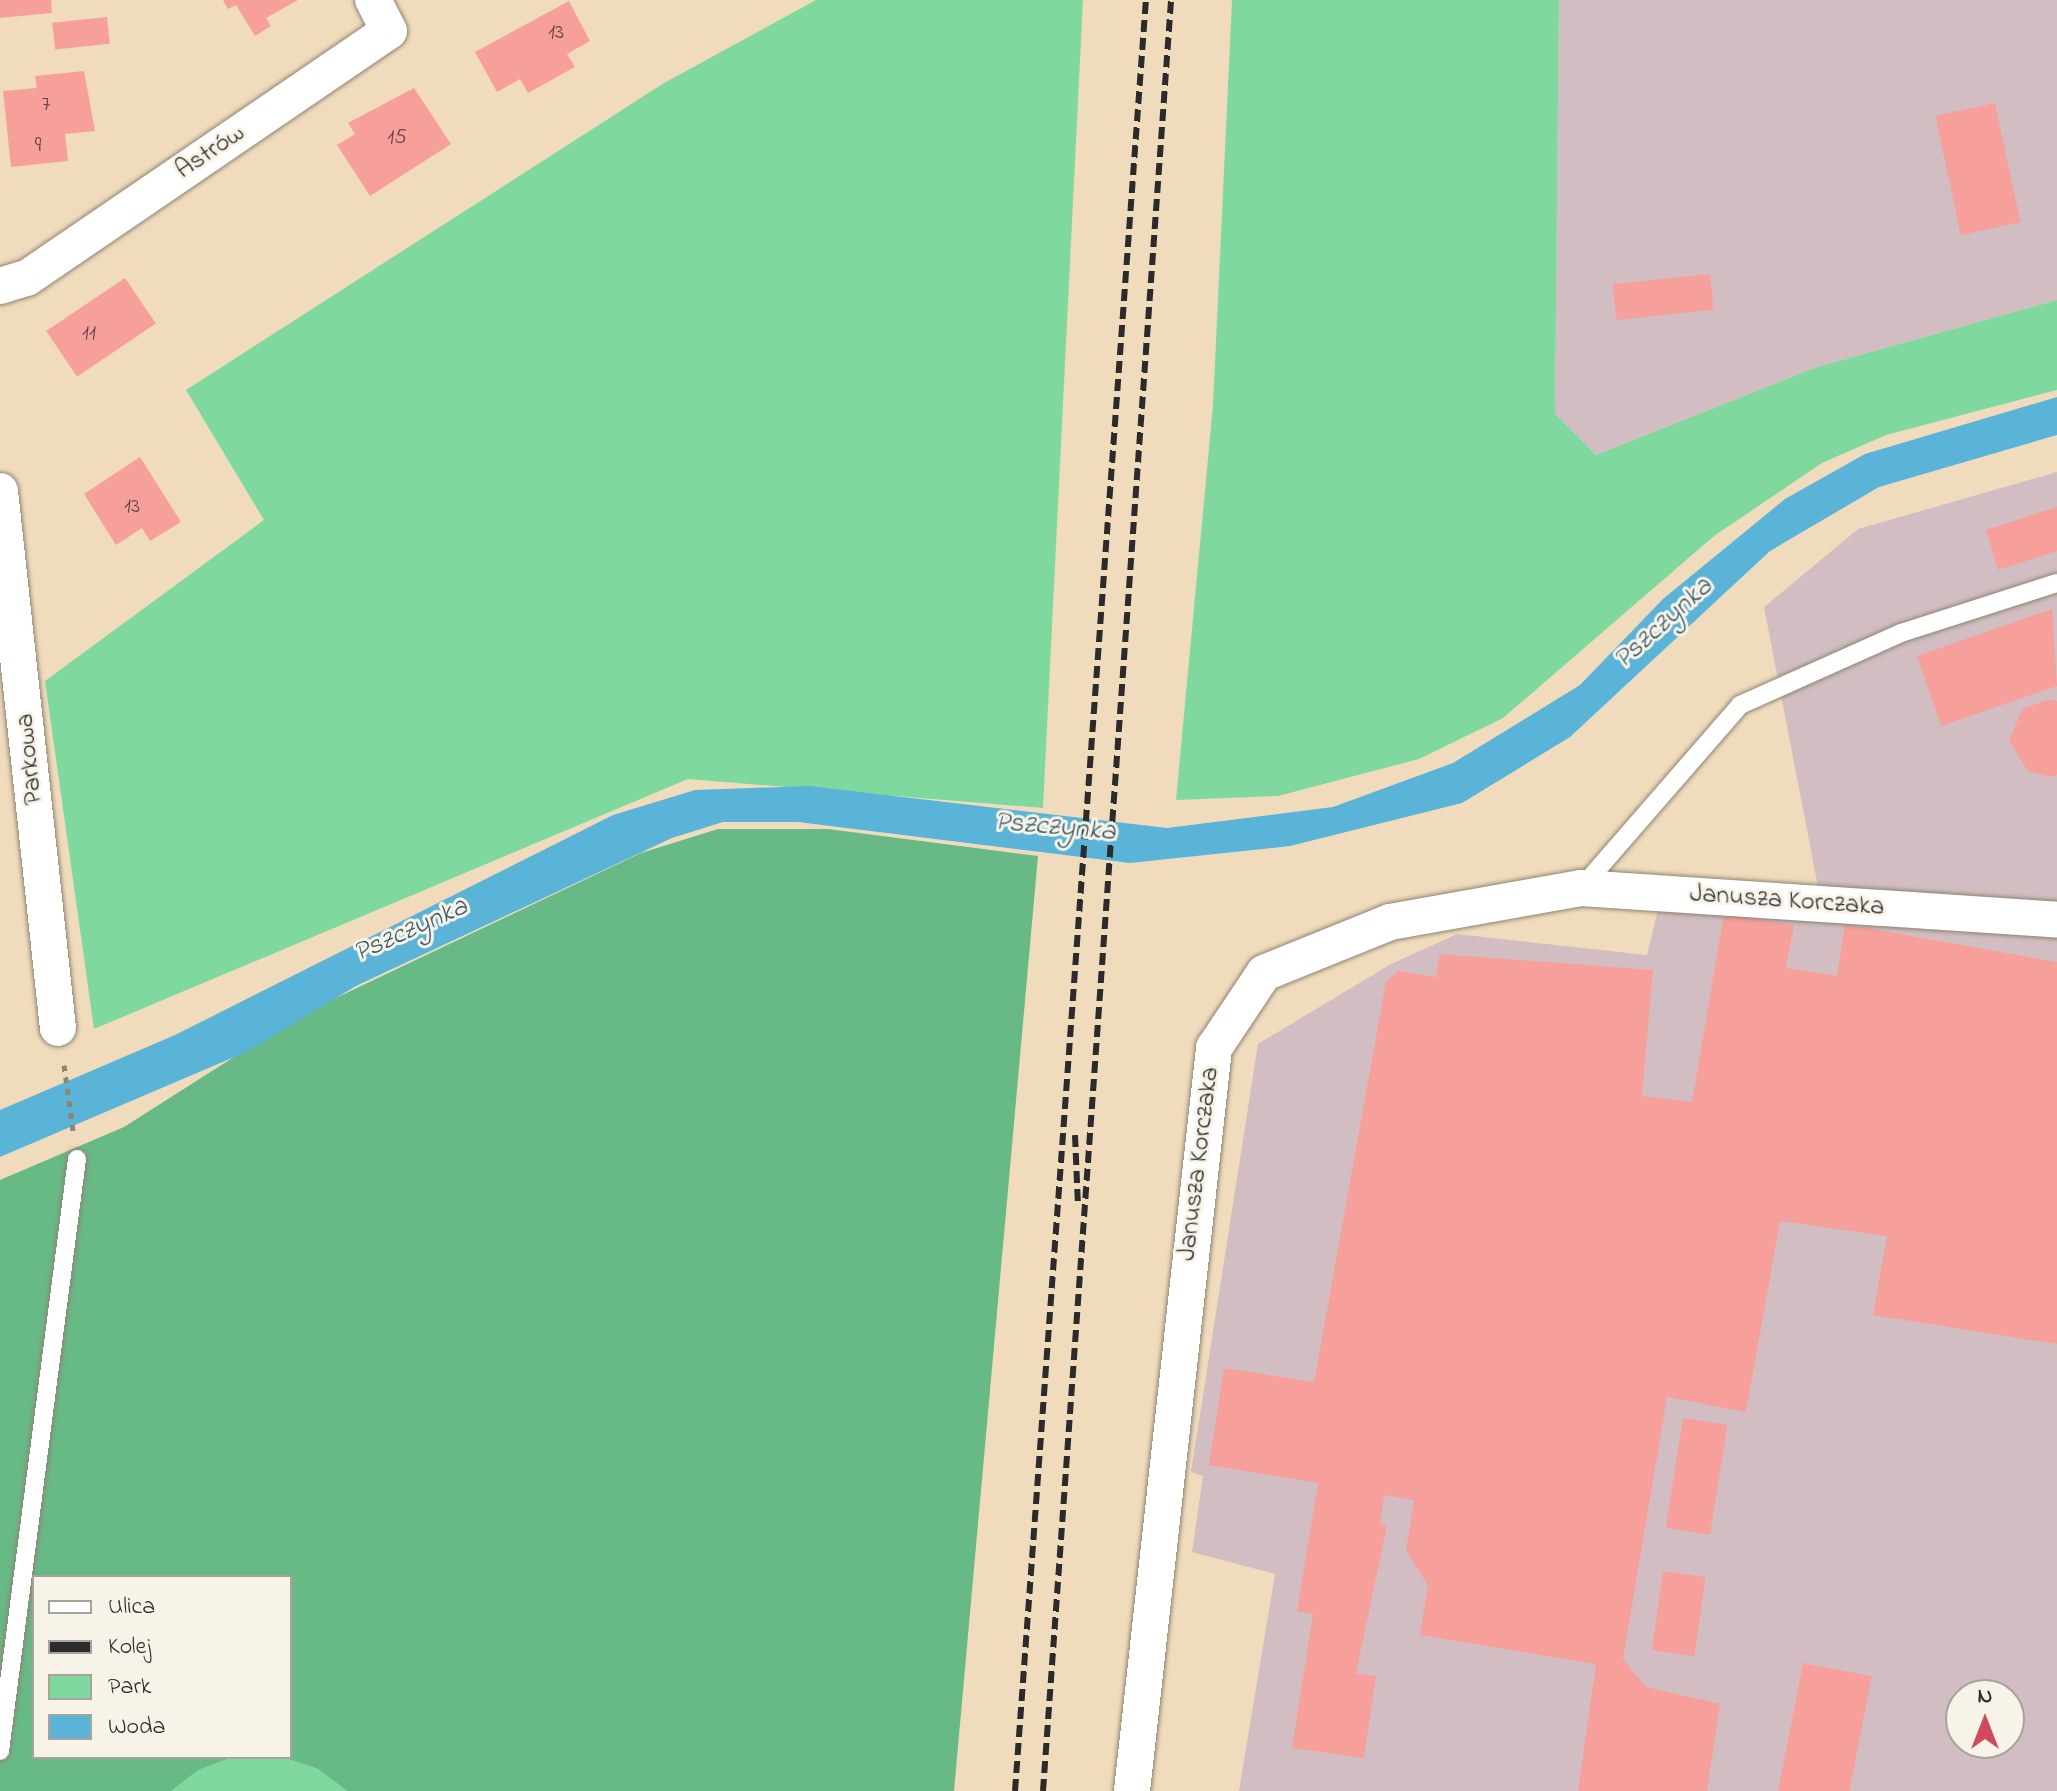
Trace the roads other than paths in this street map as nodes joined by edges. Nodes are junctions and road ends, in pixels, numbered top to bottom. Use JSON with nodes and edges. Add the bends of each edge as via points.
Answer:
{"nodes":[{"id":1,"x":373,"y":0,"type":"edge"},
{"id":2,"x":0,"y":286,"type":"edge"},
{"id":3,"x":0,"y":491,"type":"edge"},
{"id":4,"x":2057,"y":583,"type":"edge"},
{"id":5,"x":1581,"y":888,"type":"junction"},
{"id":6,"x":2057,"y":920,"type":"edge"},
{"id":7,"x":58,"y":1028,"type":"road end"},
{"id":8,"x":77,"y":1159,"type":"road end"},
{"id":9,"x":0,"y":1751,"type":"edge"},
{"id":10,"x":1132,"y":1791,"type":"edge"}],
"edges":[{"from":1,"to":2,"type":"street","name":"Astrów","via":[[389,31],[27,278]]},
{"from":3,"to":7,"type":"street","name":"Parkowa"},
{"from":4,"to":5,"type":"lane","via":[[1901,633],[1740,705]]},
{"from":5,"to":6,"type":"street","name":"Janusza Korczaka"},
{"from":5,"to":10,"type":"street","name":"Janusza Korczaka","via":[[1390,922],[1264,973],[1214,1048]]},
{"from":8,"to":9,"type":"lane"}]}
